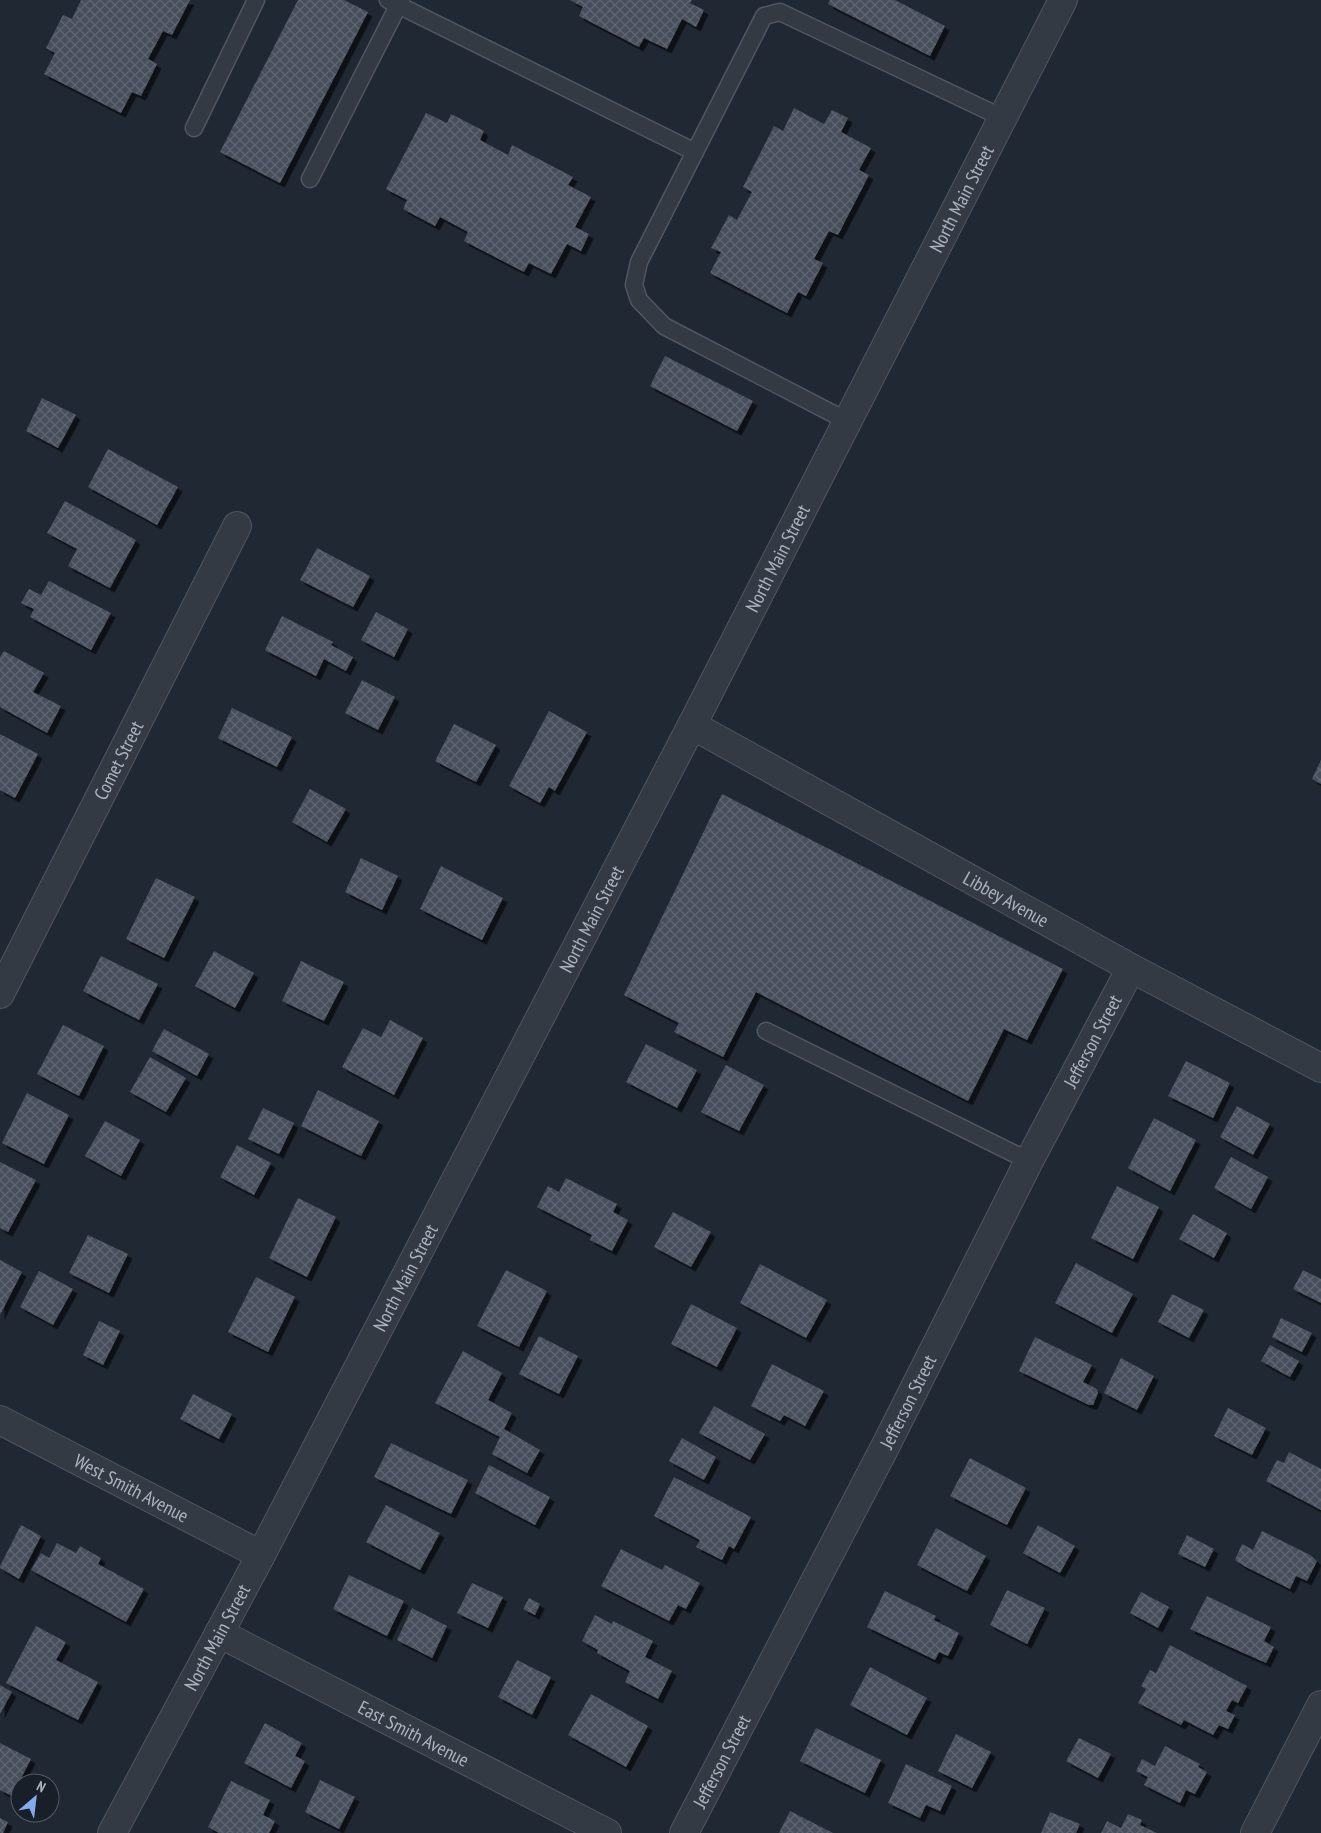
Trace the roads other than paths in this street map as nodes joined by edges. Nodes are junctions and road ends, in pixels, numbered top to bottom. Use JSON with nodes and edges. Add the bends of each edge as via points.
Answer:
{"nodes":[{"id":1,"x":256,"y":0,"type":"edge"},
{"id":2,"x":1063,"y":0,"type":"edge"},
{"id":3,"x":396,"y":2,"type":"edge"},
{"id":4,"x":1003,"y":118,"type":"junction"},
{"id":5,"x":194,"y":128,"type":"dead end"},
{"id":6,"x":695,"y":152,"type":"junction"},
{"id":7,"x":310,"y":180,"type":"dead end"},
{"id":8,"x":847,"y":422,"type":"junction"},
{"id":9,"x":237,"y":526,"type":"dead end"},
{"id":10,"x":692,"y":725,"type":"junction"},
{"id":11,"x":1131,"y":968,"type":"junction"},
{"id":12,"x":0,"y":994,"type":"edge"},
{"id":13,"x":766,"y":1031,"type":"dead end"},
{"id":14,"x":1321,"y":1068,"type":"edge"},
{"id":15,"x":1029,"y":1161,"type":"junction"},
{"id":16,"x":0,"y":1420,"type":"edge"},
{"id":17,"x":261,"y":1555,"type":"junction"},
{"id":18,"x":219,"y":1633,"type":"junction"},
{"id":19,"x":1321,"y":1705,"type":"edge"},
{"id":20,"x":112,"y":1833,"type":"edge"},
{"id":21,"x":607,"y":1833,"type":"edge"},
{"id":22,"x":684,"y":1833,"type":"edge"},
{"id":23,"x":1255,"y":1833,"type":"edge"}],
"edges":[{"from":1,"to":5,"type":"lane"},
{"from":2,"to":4,"type":"street","name":"North Main Street"},
{"from":3,"to":6,"type":"lane"},
{"from":3,"to":7,"type":"lane"},
{"from":4,"to":6,"type":"lane","via":[[780,12],[764,16]]},
{"from":4,"to":8,"type":"street","name":"North Main Street"},
{"from":6,"to":8,"type":"lane","via":[[639,262],[634,285],[639,300],[664,326]]},
{"from":8,"to":10,"type":"street","name":"North Main Street"},
{"from":9,"to":12,"type":"street","name":"Comet Street"},
{"from":10,"to":11,"type":"street","name":"Libbey Avenue"},
{"from":10,"to":17,"type":"street","name":"North Main Street"},
{"from":11,"to":14,"type":"street","name":"Libbey Avenue"},
{"from":11,"to":15,"type":"street","name":"Jefferson Street"},
{"from":13,"to":15,"type":"lane"},
{"from":15,"to":22,"type":"street","name":"Jefferson Street"},
{"from":16,"to":17,"type":"street","name":"West Smith Avenue"},
{"from":17,"to":18,"type":"street","name":"North Main Street"},
{"from":18,"to":20,"type":"street","name":"North Main Street"},
{"from":18,"to":21,"type":"street","name":"East Smith Avenue"},
{"from":19,"to":23,"type":"street"}]}
